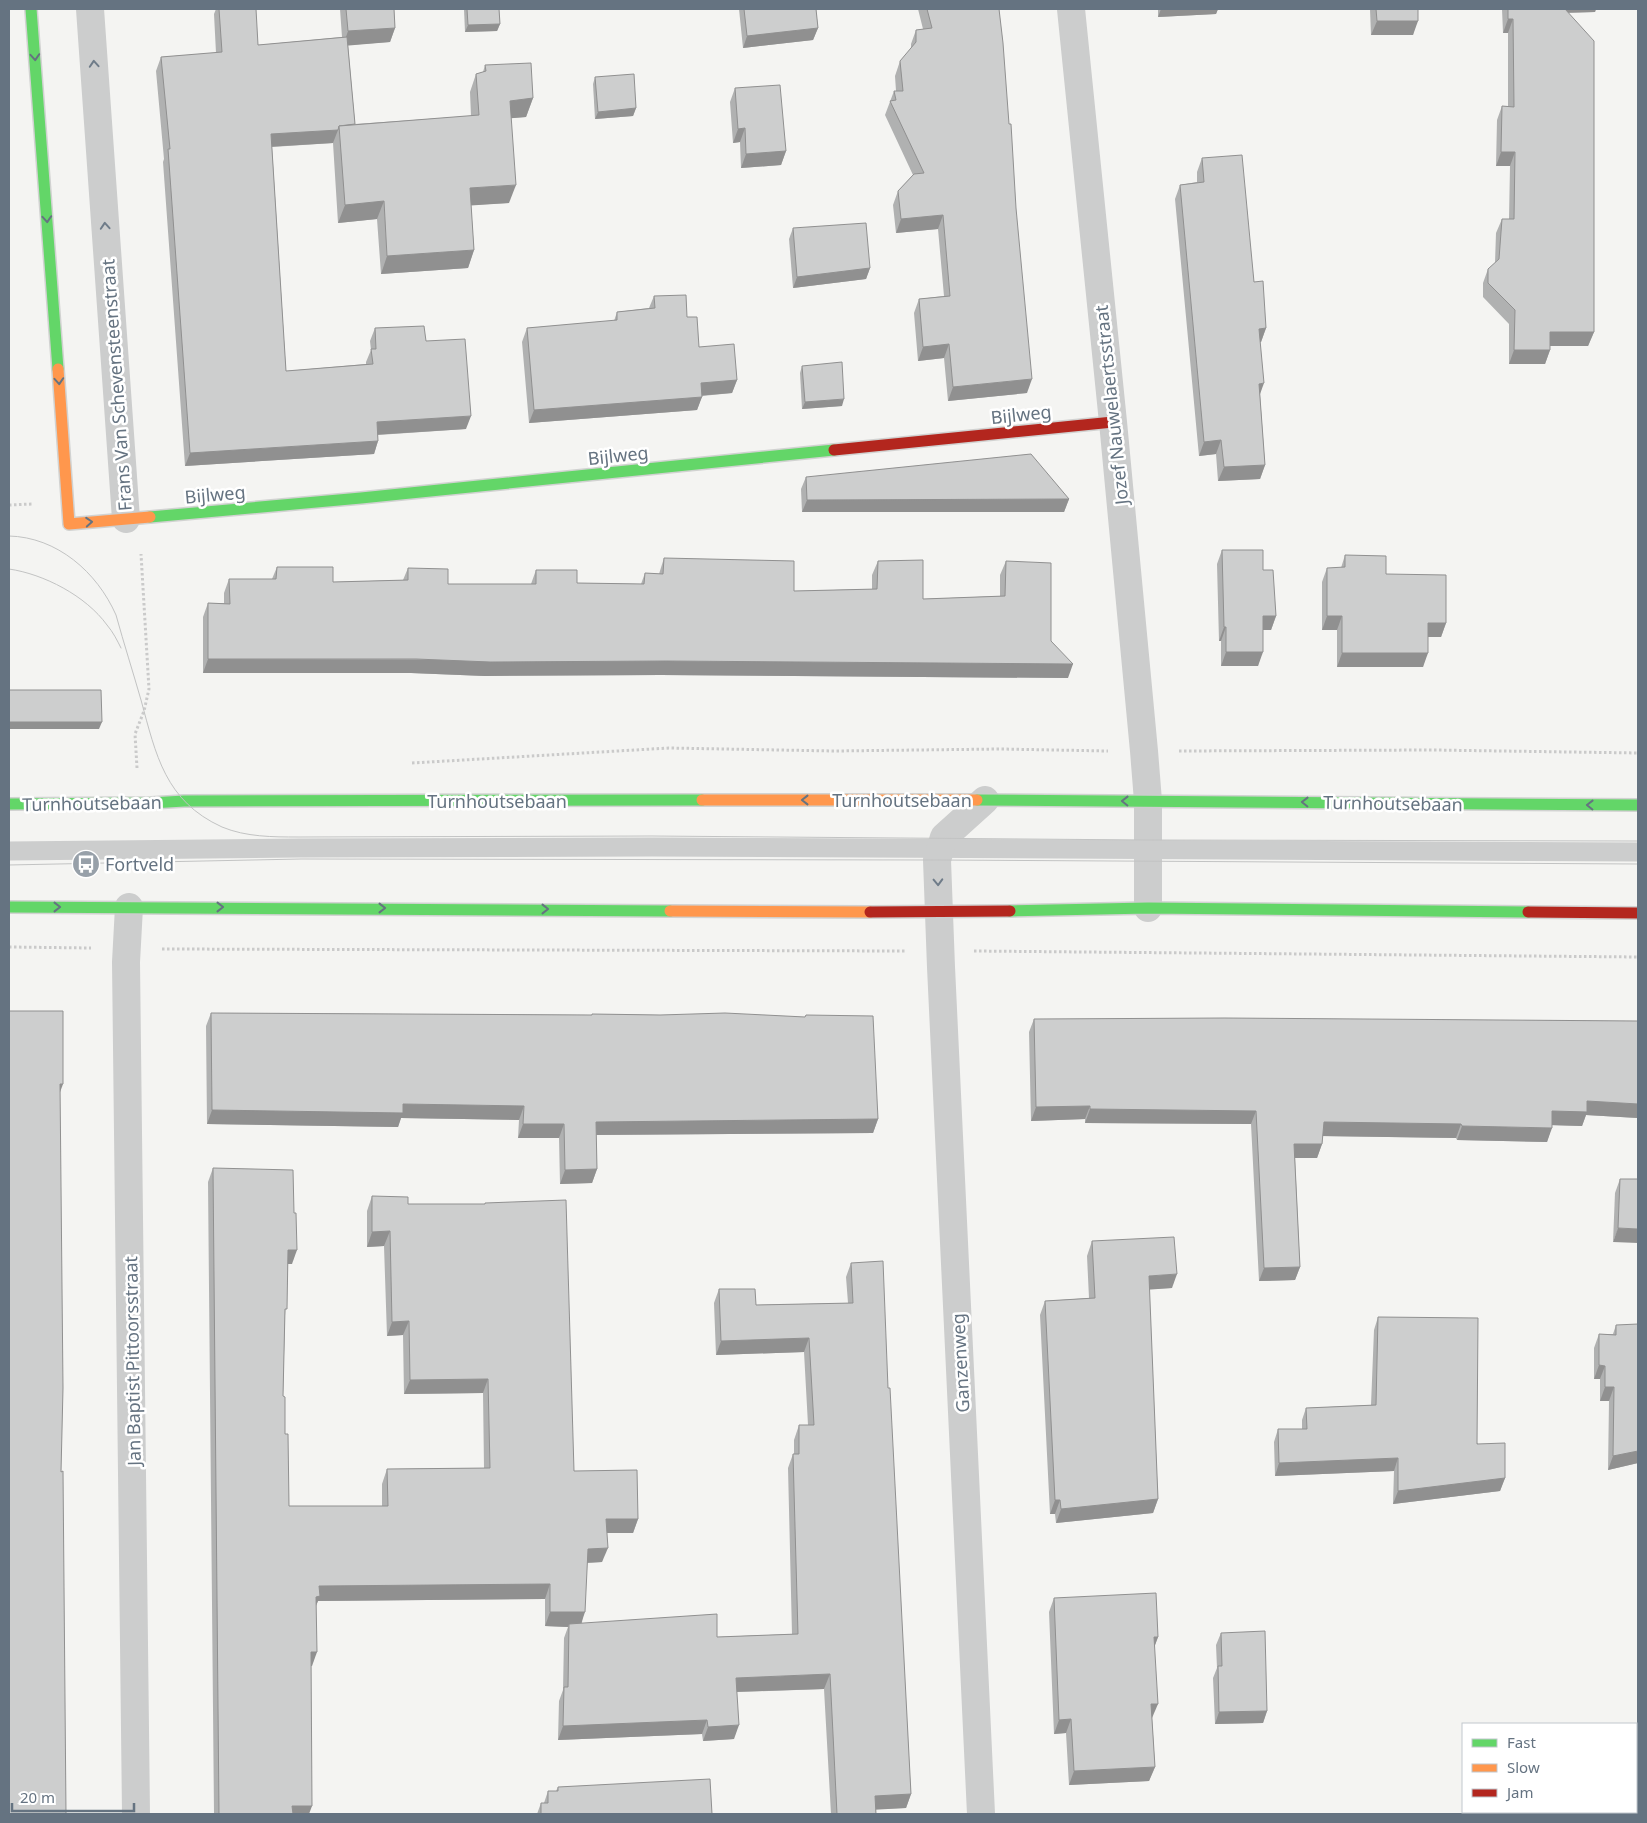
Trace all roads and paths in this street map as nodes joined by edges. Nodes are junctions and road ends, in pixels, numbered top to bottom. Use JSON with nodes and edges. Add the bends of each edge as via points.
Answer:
{"nodes":[{"id":1,"x":31,"y":9,"type":"edge"},
{"id":2,"x":90,"y":9,"type":"edge"},
{"id":3,"x":1071,"y":9,"type":"edge"},
{"id":4,"x":1113,"y":422,"type":"junction"},
{"id":5,"x":126,"y":519,"type":"junction"},
{"id":6,"x":1144,"y":752,"type":"junction"},
{"id":7,"x":1638,"y":753,"type":"edge"},
{"id":8,"x":404,"y":763,"type":"dead end"},
{"id":9,"x":985,"y":800,"type":"junction"},
{"id":10,"x":1148,"y":801,"type":"junction"},
{"id":11,"x":151,"y":803,"type":"junction"},
{"id":12,"x":9,"y":804,"type":"edge"},
{"id":13,"x":1638,"y":806,"type":"edge"},
{"id":14,"x":940,"y":849,"type":"junction"},
{"id":15,"x":9,"y":851,"type":"edge"},
{"id":16,"x":1148,"y":851,"type":"junction"},
{"id":17,"x":1638,"y":852,"type":"edge"},
{"id":18,"x":9,"y":907,"type":"edge"},
{"id":19,"x":129,"y":907,"type":"junction"},
{"id":20,"x":1148,"y":908,"type":"junction"},
{"id":21,"x":939,"y":912,"type":"junction"},
{"id":22,"x":1638,"y":913,"type":"edge"},
{"id":23,"x":9,"y":947,"type":"edge"},
{"id":24,"x":126,"y":948,"type":"junction"},
{"id":25,"x":941,"y":951,"type":"junction"},
{"id":26,"x":1638,"y":957,"type":"edge"},
{"id":27,"x":136,"y":1814,"type":"edge"},
{"id":28,"x":982,"y":1814,"type":"edge"}],
"edges":[{"from":1,"to":5,"type":"main road","name":"Frans Van Schevensteenstraat","one_way":true,"via":[[69,524]]},
{"from":5,"to":2,"type":"street","name":"Frans Van Schevensteenstraat","one_way":true},
{"from":3,"to":4,"type":"street","name":"Jozef Nauwelaertsstraat"},
{"from":4,"to":5,"type":"main road","name":"Bijlweg"},
{"from":4,"to":6,"type":"street","name":"Jozef Nauwelaertsstraat"},
{"from":5,"to":11,"type":"path","via":[[141,545],[148,689],[136,734],[136,767],[150,783]]},
{"from":6,"to":7,"type":"path","via":[[1433,750]]},
{"from":6,"to":8,"type":"path","via":[[669,748]]},
{"from":6,"to":10,"type":"street","name":"Jozef Nauwelaertsstraat"},
{"from":10,"to":9,"type":"main road","name":"Turnhoutsebaan","one_way":true},
{"from":9,"to":11,"type":"main road","name":"Turnhoutsebaan","one_way":true},
{"from":9,"to":14,"type":"street","name":"Turnhoutsebaan","via":[[944,837]]},
{"from":13,"to":10,"type":"main road","name":"Turnhoutsebaan","one_way":true},
{"from":10,"to":16,"type":"street"},
{"from":11,"to":12,"type":"main road","name":"Turnhoutsebaan"},
{"from":14,"to":15,"type":"lane"},
{"from":14,"to":16,"type":"lane"},
{"from":14,"to":21,"type":"street","name":"Turnhoutsebaan","one_way":true,"via":[[937,860]]},
{"from":16,"to":17,"type":"lane"},
{"from":16,"to":20,"type":"street"},
{"from":18,"to":19,"type":"main road","one_way":true},
{"from":19,"to":21,"type":"main road","one_way":true},
{"from":19,"to":24,"type":"street","name":"Jan Baptist Pittoorsstraat"},
{"from":20,"to":21,"type":"main road"},
{"from":20,"to":22,"type":"main road"},
{"from":21,"to":25,"type":"street","name":"Ganzenweg"},
{"from":23,"to":24,"type":"path"},
{"from":24,"to":25,"type":"path"},
{"from":24,"to":27,"type":"street","name":"Jan Baptist Pittoorsstraat"},
{"from":25,"to":26,"type":"path"},
{"from":25,"to":28,"type":"street","name":"Ganzenweg"}]}
